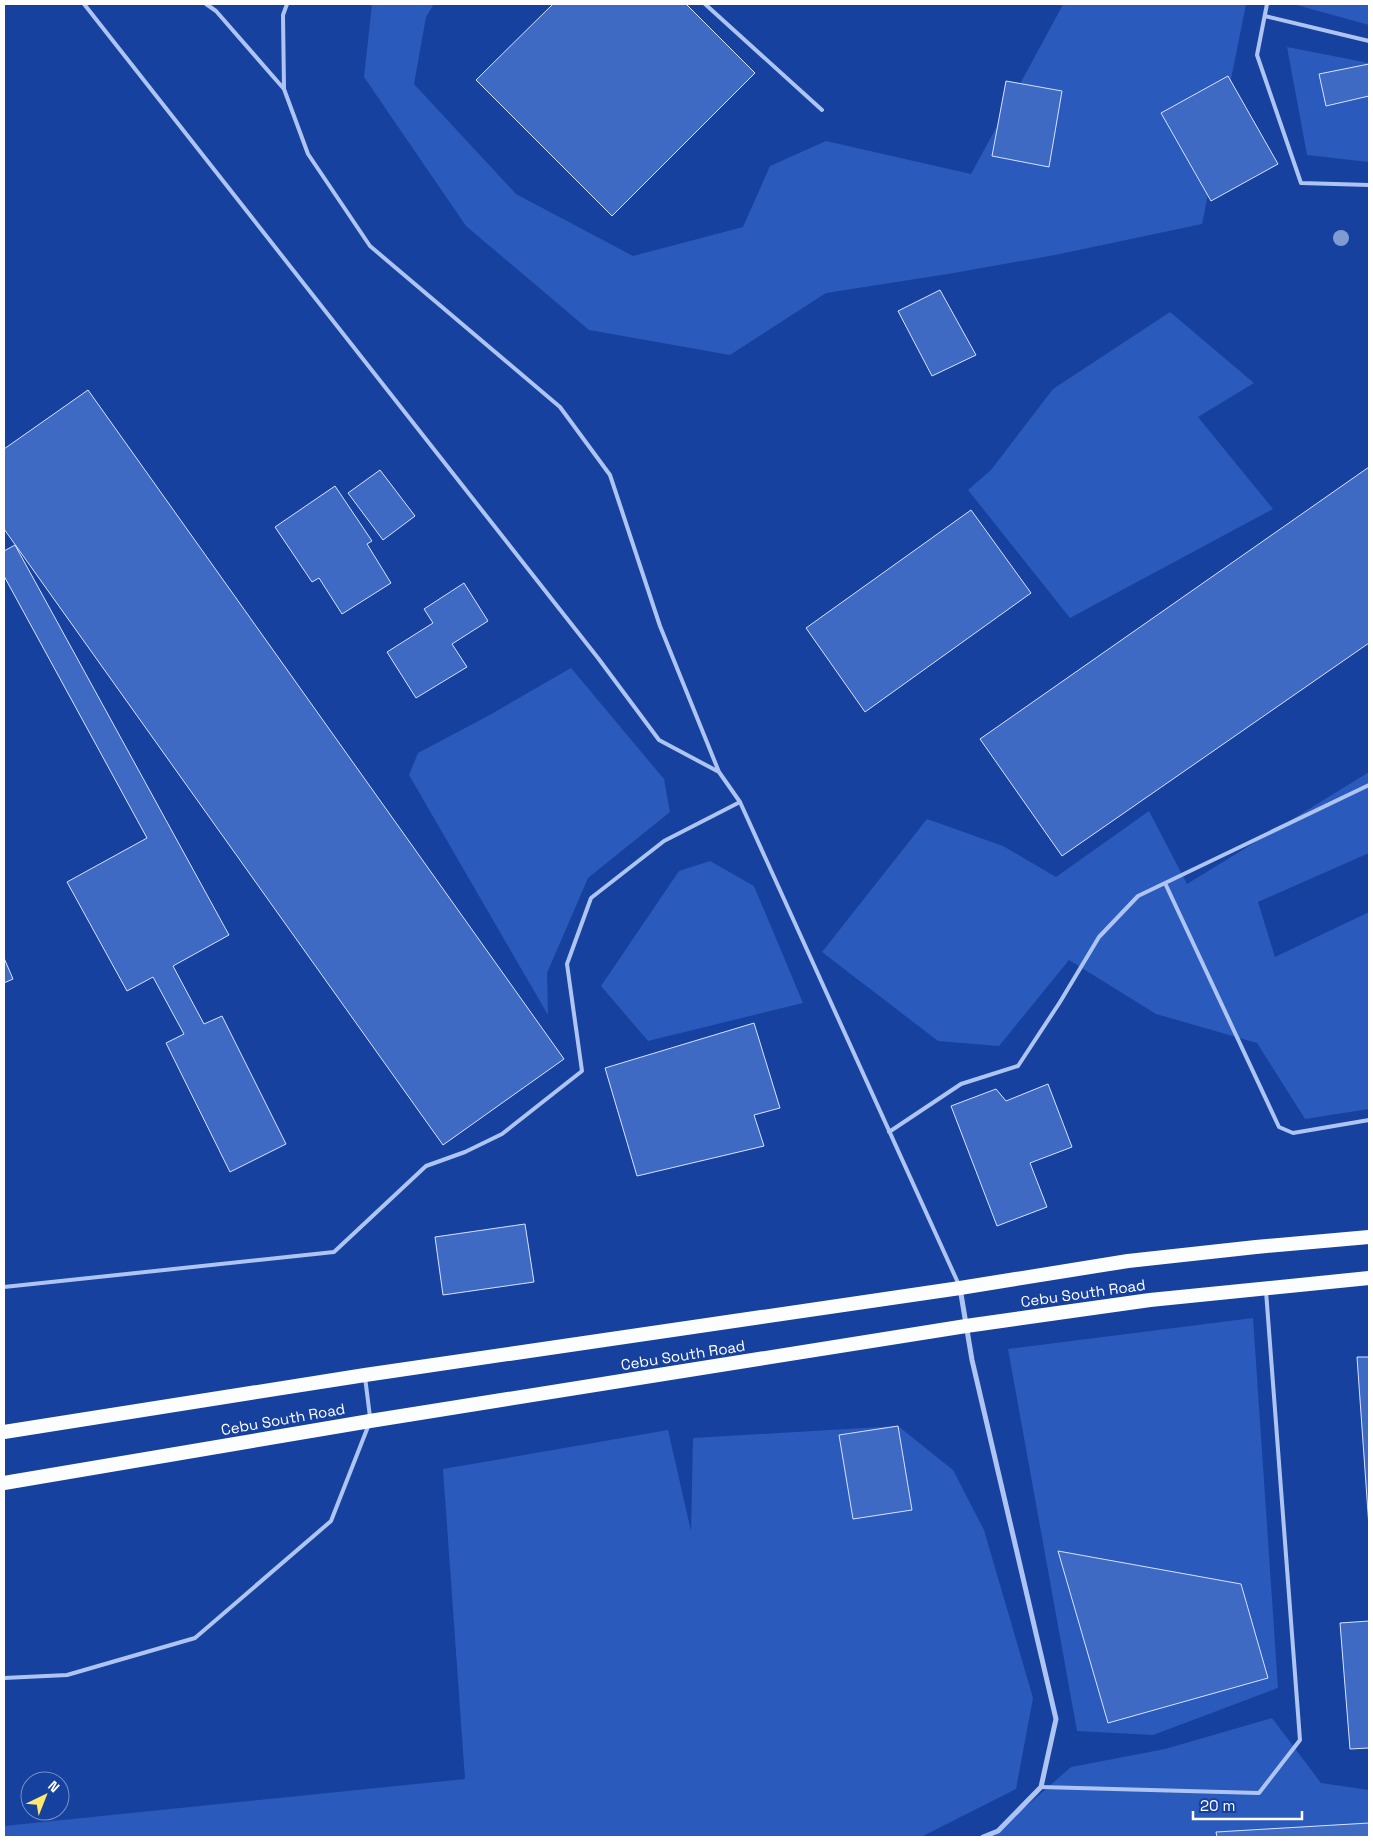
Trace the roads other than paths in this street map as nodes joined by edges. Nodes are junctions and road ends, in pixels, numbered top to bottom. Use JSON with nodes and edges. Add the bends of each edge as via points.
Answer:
{"nodes":[{"id":1,"x":84,"y":4,"type":"edge"},
{"id":2,"x":206,"y":4,"type":"edge"},
{"id":3,"x":287,"y":4,"type":"edge"},
{"id":4,"x":705,"y":4,"type":"edge"},
{"id":5,"x":1267,"y":4,"type":"edge"},
{"id":6,"x":1265,"y":16,"type":"junction"},
{"id":7,"x":1369,"y":41,"type":"edge"},
{"id":8,"x":284,"y":89,"type":"junction"},
{"id":9,"x":822,"y":110,"type":"dead end"},
{"id":10,"x":1369,"y":185,"type":"edge"},
{"id":11,"x":719,"y":772,"type":"junction"},
{"id":12,"x":1369,"y":785,"type":"edge"},
{"id":13,"x":740,"y":802,"type":"junction"},
{"id":14,"x":1165,"y":883,"type":"junction"},
{"id":15,"x":1369,"y":1120,"type":"edge"},
{"id":16,"x":889,"y":1132,"type":"junction"},
{"id":17,"x":1369,"y":1237,"type":"edge"},
{"id":18,"x":1369,"y":1278,"type":"edge"},
{"id":19,"x":4,"y":1287,"type":"edge"},
{"id":20,"x":960,"y":1288,"type":"junction"},
{"id":21,"x":1266,"y":1289,"type":"junction"},
{"id":22,"x":966,"y":1326,"type":"junction"},
{"id":23,"x":365,"y":1375,"type":"junction"},
{"id":24,"x":370,"y":1421,"type":"junction"},
{"id":25,"x":4,"y":1432,"type":"edge"},
{"id":26,"x":4,"y":1483,"type":"edge"},
{"id":27,"x":4,"y":1678,"type":"edge"},
{"id":28,"x":1041,"y":1787,"type":"junction"},
{"id":29,"x":983,"y":1837,"type":"edge"}],
"edges":[{"from":1,"to":11,"type":"lane","via":[[659,740]]},
{"from":2,"to":8,"type":"lane"},
{"from":3,"to":8,"type":"lane","via":[[283,15]]},
{"from":4,"to":9,"type":"lane"},
{"from":5,"to":6,"type":"lane"},
{"from":6,"to":7,"type":"lane"},
{"from":6,"to":10,"type":"lane","via":[[1257,55],[1301,183]]},
{"from":8,"to":11,"type":"lane","via":[[308,154],[370,246],[560,407],[610,476],[660,626]]},
{"from":11,"to":13,"type":"lane"},
{"from":12,"to":14,"type":"lane"},
{"from":13,"to":16,"type":"lane"},
{"from":13,"to":19,"type":"lane","via":[[664,841],[591,898],[567,964],[582,1071],[502,1134],[426,1166],[334,1252]]},
{"from":14,"to":15,"type":"lane","via":[[1279,1127],[1293,1132]]},
{"from":14,"to":16,"type":"lane","via":[[1138,896],[1099,937],[1018,1066],[961,1084]]},
{"from":16,"to":20,"type":"lane"},
{"from":17,"to":20,"type":"highway","name":"Cebu South Road","via":[[1128,1261]]},
{"from":18,"to":21,"type":"highway","name":"Cebu South Road"},
{"from":20,"to":22,"type":"street"},
{"from":20,"to":23,"type":"highway","name":"Cebu South Road"},
{"from":21,"to":22,"type":"highway","name":"Cebu South Road","via":[[1150,1300]]},
{"from":21,"to":28,"type":"lane","via":[[1300,1740],[1259,1793]]},
{"from":22,"to":24,"type":"highway","name":"Cebu South Road"},
{"from":22,"to":28,"type":"street","via":[[1056,1719]]},
{"from":23,"to":24,"type":"lane"},
{"from":23,"to":25,"type":"highway","name":"Cebu South Road"},
{"from":24,"to":26,"type":"highway","name":"Cebu South Road"},
{"from":24,"to":27,"type":"lane","via":[[331,1521],[195,1638],[66,1675]]},
{"from":28,"to":29,"type":"street","via":[[998,1831]]}]}
